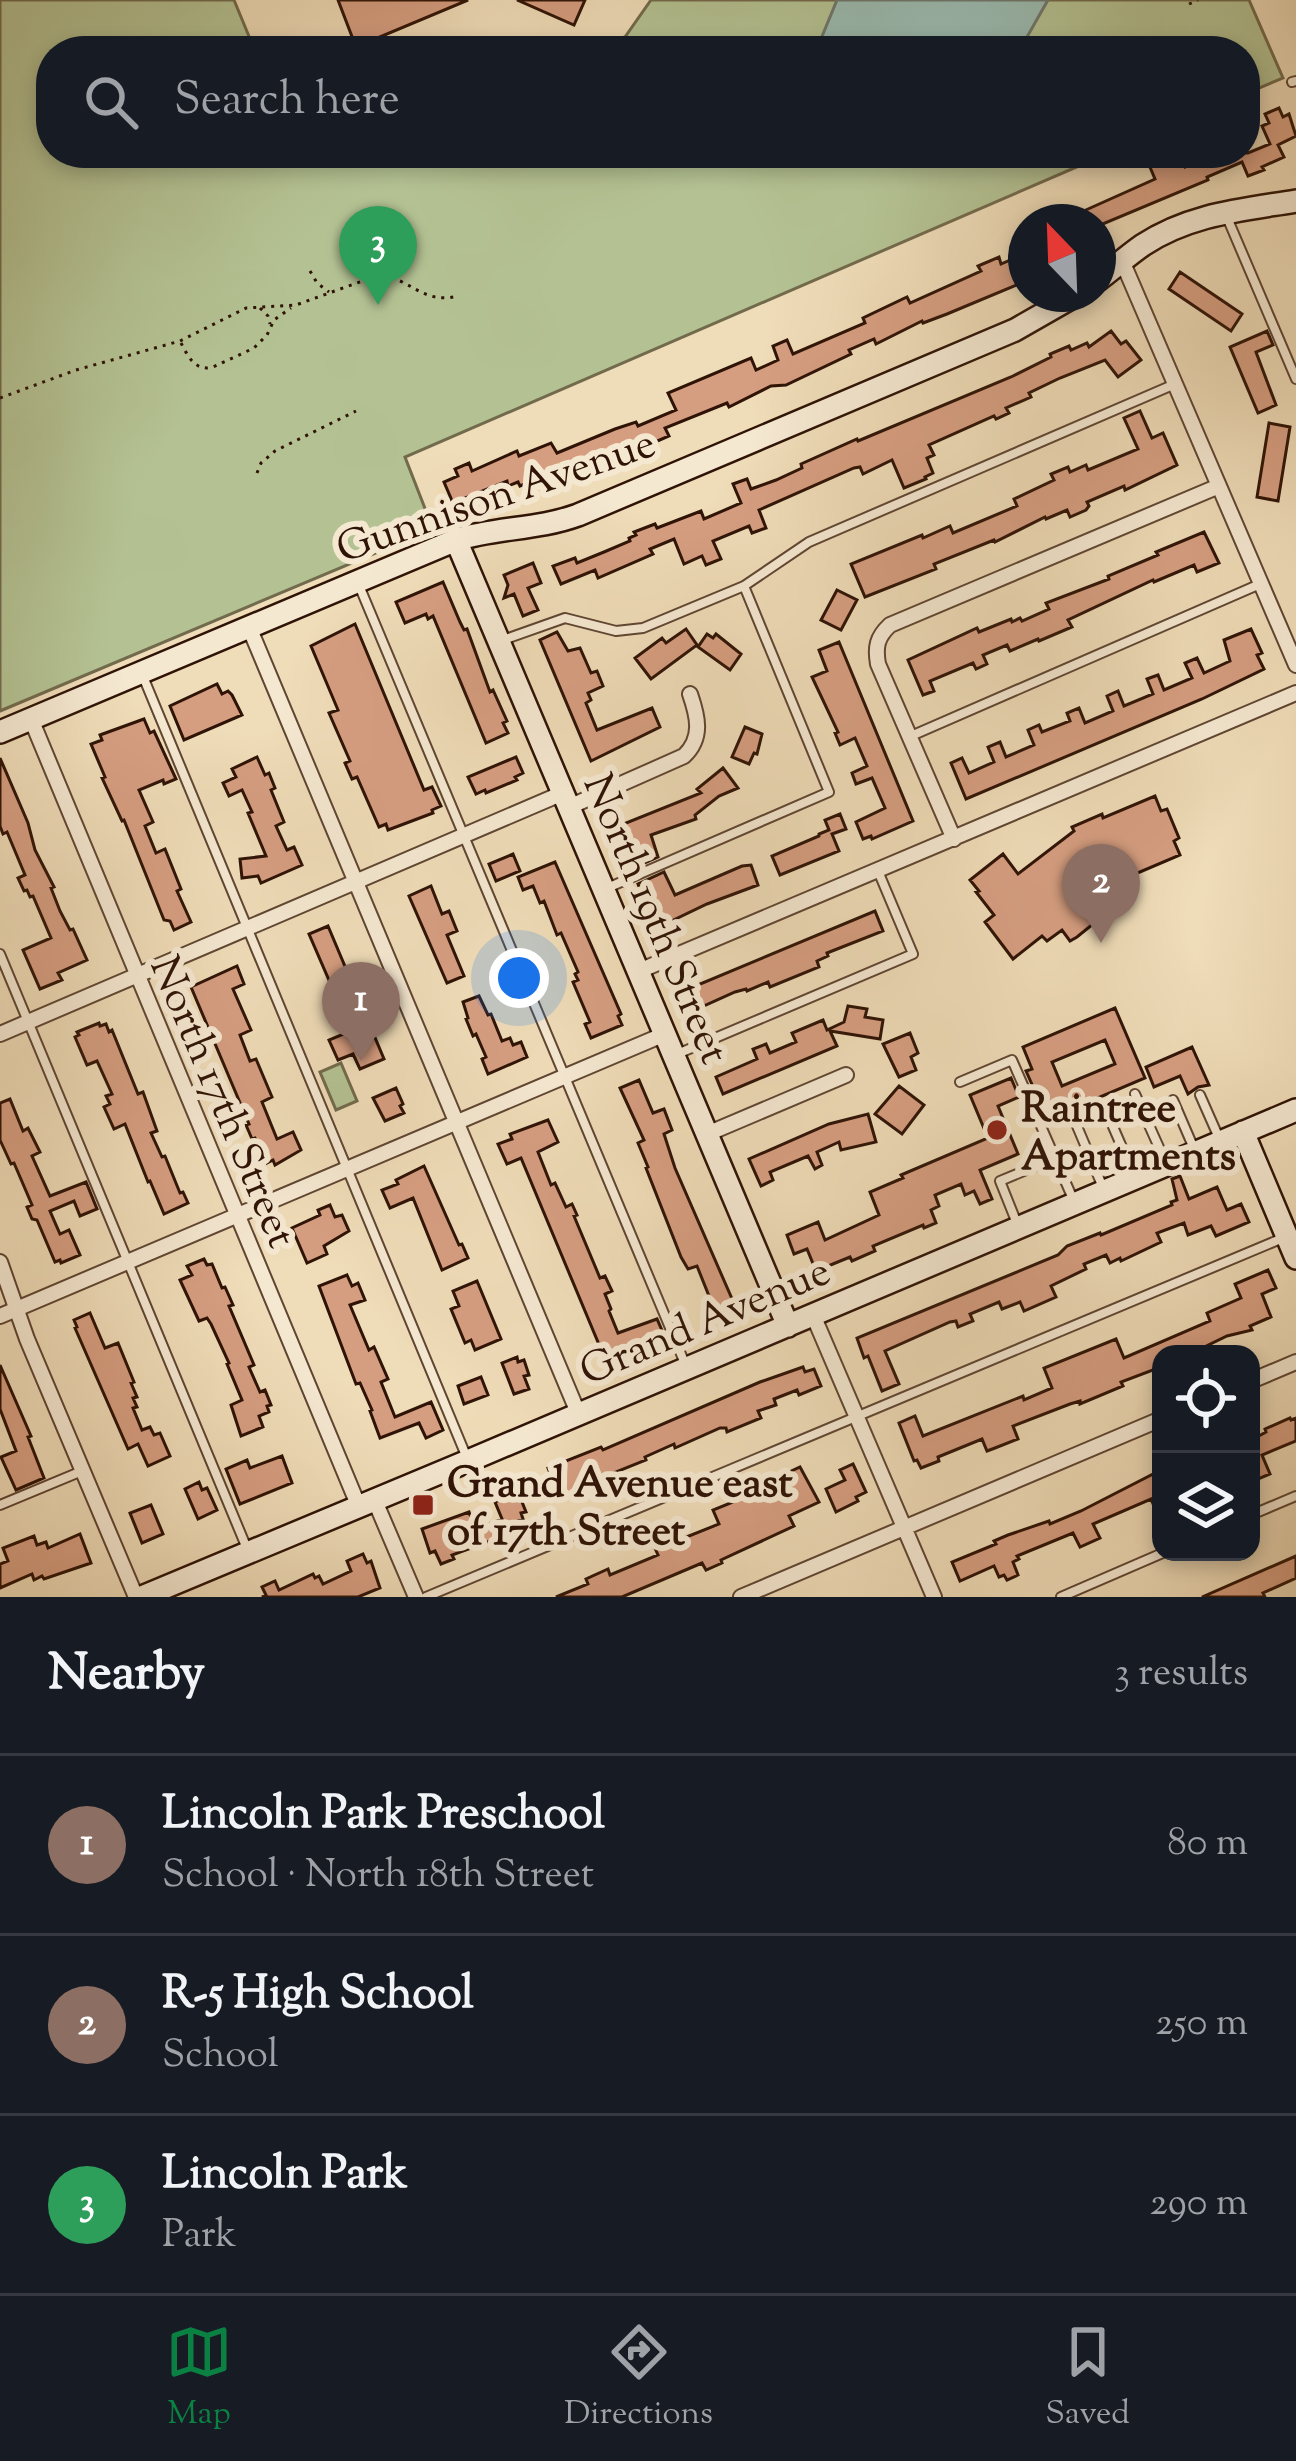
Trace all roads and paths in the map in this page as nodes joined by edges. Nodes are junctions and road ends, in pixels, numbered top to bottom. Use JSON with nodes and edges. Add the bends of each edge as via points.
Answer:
{"nodes":[{"id":1,"x":1198,"y":0,"type":"edge"},
{"id":2,"x":1189,"y":4,"type":"dead end"},
{"id":3,"x":1296,"y":201,"type":"edge"},
{"id":4,"x":1225,"y":212,"type":"junction"},
{"id":5,"x":1123,"y":263,"type":"junction"},
{"id":6,"x":1116,"y":268,"type":"edge"},
{"id":7,"x":310,"y":271,"type":"dead end"},
{"id":8,"x":337,"y":292,"type":"junction"},
{"id":9,"x":458,"y":296,"type":"dead end"},
{"id":10,"x":296,"y":305,"type":"junction"},
{"id":11,"x":260,"y":308,"type":"junction"},
{"id":12,"x":1047,"y":312,"type":"edge"},
{"id":13,"x":270,"y":326,"type":"junction"},
{"id":14,"x":180,"y":341,"type":"junction"},
{"id":15,"x":1296,"y":379,"type":"edge"},
{"id":16,"x":1175,"y":384,"type":"junction"},
{"id":17,"x":0,"y":398,"type":"edge"},
{"id":18,"x":356,"y":411,"type":"dead end"},
{"id":19,"x":257,"y":473,"type":"dead end"},
{"id":20,"x":1219,"y":486,"type":"junction"},
{"id":21,"x":457,"y":540,"type":"junction"},
{"id":22,"x":358,"y":582,"type":"junction"},
{"id":23,"x":1261,"y":584,"type":"junction"},
{"id":24,"x":744,"y":586,"type":"junction"},
{"id":25,"x":249,"y":627,"type":"junction"},
{"id":26,"x":499,"y":641,"type":"junction"},
{"id":27,"x":1296,"y":665,"type":"edge"},
{"id":28,"x":141,"y":673,"type":"junction"},
{"id":29,"x":1296,"y":693,"type":"edge"},
{"id":30,"x":690,"y":694,"type":"dead end"},
{"id":31,"x":31,"y":719,"type":"junction"},
{"id":32,"x":0,"y":732,"type":"edge"},
{"id":33,"x":909,"y":736,"type":"junction"},
{"id":34,"x":566,"y":800,"type":"junction"},
{"id":35,"x":463,"y":836,"type":"junction"},
{"id":36,"x":954,"y":839,"type":"junction"},
{"id":37,"x":878,"y":871,"type":"junction"},
{"id":38,"x":355,"y":883,"type":"junction"},
{"id":39,"x":604,"y":890,"type":"junction"},
{"id":40,"x":246,"y":930,"type":"junction"},
{"id":41,"x":0,"y":954,"type":"edge"},
{"id":42,"x":639,"y":971,"type":"junction"},
{"id":43,"x":138,"y":977,"type":"junction"},
{"id":44,"x":28,"y":1022,"type":"junction"},
{"id":45,"x":0,"y":1034,"type":"edge"},
{"id":46,"x":669,"y":1045,"type":"junction"},
{"id":47,"x":846,"y":1075,"type":"dead end"},
{"id":48,"x":565,"y":1077,"type":"junction"},
{"id":49,"x":960,"y":1082,"type":"dead end"},
{"id":50,"x":1136,"y":1094,"type":"dead end"},
{"id":51,"x":1200,"y":1096,"type":"dead end"},
{"id":52,"x":1173,"y":1100,"type":"dead end"},
{"id":53,"x":1104,"y":1106,"type":"dead end"},
{"id":54,"x":1296,"y":1110,"type":"edge"},
{"id":55,"x":1074,"y":1119,"type":"dead end"},
{"id":56,"x":456,"y":1123,"type":"junction"},
{"id":57,"x":1243,"y":1132,"type":"junction"},
{"id":58,"x":707,"y":1135,"type":"junction"},
{"id":59,"x":1220,"y":1142,"type":"junction"},
{"id":60,"x":1195,"y":1153,"type":"junction"},
{"id":61,"x":1055,"y":1158,"type":"junction"},
{"id":62,"x":1167,"y":1165,"type":"junction"},
{"id":63,"x":346,"y":1169,"type":"junction"},
{"id":64,"x":1136,"y":1178,"type":"junction"},
{"id":65,"x":1105,"y":1191,"type":"junction"},
{"id":66,"x":1075,"y":1204,"type":"junction"},
{"id":67,"x":237,"y":1215,"type":"junction"},
{"id":68,"x":1019,"y":1227,"type":"junction"},
{"id":69,"x":1287,"y":1236,"type":"junction"},
{"id":70,"x":1296,"y":1258,"type":"edge"},
{"id":71,"x":0,"y":1262,"type":"edge"},
{"id":72,"x":128,"y":1262,"type":"junction"},
{"id":73,"x":16,"y":1309,"type":"junction"},
{"id":74,"x":813,"y":1315,"type":"junction"},
{"id":75,"x":0,"y":1316,"type":"edge"},
{"id":76,"x":788,"y":1325,"type":"junction"},
{"id":77,"x":1296,"y":1362,"type":"edge"},
{"id":78,"x":687,"y":1369,"type":"junction"},
{"id":79,"x":1260,"y":1377,"type":"edge"},
{"id":80,"x":578,"y":1415,"type":"junction"},
{"id":81,"x":856,"y":1415,"type":"junction"},
{"id":82,"x":1152,"y":1423,"type":"edge"},
{"id":83,"x":468,"y":1462,"type":"junction"},
{"id":84,"x":82,"y":1471,"type":"junction"},
{"id":85,"x":1296,"y":1496,"type":"edge"},
{"id":86,"x":367,"y":1504,"type":"junction"},
{"id":87,"x":0,"y":1505,"type":"edge"},
{"id":88,"x":1260,"y":1511,"type":"edge"},
{"id":89,"x":904,"y":1528,"type":"junction"},
{"id":90,"x":248,"y":1552,"type":"junction"},
{"id":91,"x":1152,"y":1558,"type":"edge"},
{"id":92,"x":139,"y":1597,"type":"edge"},
{"id":93,"x":416,"y":1597,"type":"edge"},
{"id":94,"x":426,"y":1597,"type":"edge"},
{"id":95,"x":741,"y":1597,"type":"edge"},
{"id":96,"x":934,"y":1597,"type":"edge"},
{"id":97,"x":1061,"y":1597,"type":"edge"}],
"edges":[{"from":1,"to":2,"type":"path"},
{"from":3,"to":4,"type":"street"},
{"from":4,"to":5,"type":"street","via":[[1159,236]]},
{"from":4,"to":15,"type":"lane"},
{"from":5,"to":6,"type":"street"},
{"from":5,"to":16,"type":"street"},
{"from":7,"to":8,"type":"path","via":[[322,289]]},
{"from":8,"to":9,"type":"path","via":[[386,275],[438,299]]},
{"from":8,"to":10,"type":"path"},
{"from":10,"to":11,"type":"path"},
{"from":10,"to":13,"type":"path"},
{"from":11,"to":13,"type":"path"},
{"from":11,"to":14,"type":"path"},
{"from":12,"to":21,"type":"street","name":"Gunnison Avenue","via":[[578,515]]},
{"from":13,"to":14,"type":"path","via":[[254,348],[206,369]]},
{"from":14,"to":17,"type":"path"},
{"from":16,"to":20,"type":"street"},
{"from":16,"to":24,"type":"lane","via":[[808,542]]},
{"from":18,"to":19,"type":"path","via":[[274,451]]},
{"from":20,"to":23,"type":"street"},
{"from":20,"to":33,"type":"street","via":[[890,625],[877,642],[878,664]]},
{"from":21,"to":22,"type":"street","name":"Gunnison Avenue"},
{"from":21,"to":26,"type":"street","name":"North 19th Street"},
{"from":22,"to":25,"type":"street","name":"Gunnison Avenue"},
{"from":22,"to":35,"type":"lane"},
{"from":23,"to":27,"type":"street"},
{"from":23,"to":33,"type":"lane"},
{"from":24,"to":26,"type":"lane","via":[[643,628],[616,631],[565,618]]},
{"from":24,"to":39,"type":"lane","via":[[829,792]]},
{"from":25,"to":28,"type":"street","name":"Gunnison Avenue"},
{"from":25,"to":38,"type":"street"},
{"from":26,"to":34,"type":"street","name":"North 19th Street"},
{"from":28,"to":31,"type":"street","name":"Gunnison Avenue"},
{"from":28,"to":40,"type":"lane"},
{"from":29,"to":36,"type":"street"},
{"from":30,"to":34,"type":"street","via":[[698,736],[684,756]]},
{"from":31,"to":32,"type":"street","name":"Gunnison Avenue"},
{"from":31,"to":43,"type":"street","name":"North 17th Street"},
{"from":33,"to":36,"type":"street"},
{"from":34,"to":35,"type":"street"},
{"from":34,"to":39,"type":"street","name":"North 19th Street"},
{"from":35,"to":38,"type":"street"},
{"from":35,"to":48,"type":"lane"},
{"from":36,"to":37,"type":"street"},
{"from":37,"to":42,"type":"street"},
{"from":37,"to":46,"type":"lane","via":[[913,954]]},
{"from":38,"to":40,"type":"street"},
{"from":38,"to":56,"type":"street"},
{"from":39,"to":42,"type":"street","name":"North 19th Street"},
{"from":40,"to":43,"type":"street"},
{"from":40,"to":63,"type":"lane"},
{"from":41,"to":44,"type":"lane"},
{"from":42,"to":46,"type":"street","name":"North 19th Street"},
{"from":43,"to":44,"type":"street"},
{"from":43,"to":67,"type":"street","name":"North 17th Street"},
{"from":44,"to":45,"type":"street"},
{"from":44,"to":72,"type":"lane"},
{"from":46,"to":48,"type":"street"},
{"from":46,"to":58,"type":"street","name":"North 19th Street"},
{"from":47,"to":58,"type":"street"},
{"from":48,"to":56,"type":"street"},
{"from":48,"to":78,"type":"lane"},
{"from":49,"to":61,"type":"lane","via":[[1012,1060]]},
{"from":50,"to":62,"type":"lane"},
{"from":51,"to":59,"type":"lane"},
{"from":52,"to":60,"type":"lane"},
{"from":53,"to":64,"type":"lane"},
{"from":54,"to":57,"type":"street","name":"Grand Avenue"},
{"from":55,"to":65,"type":"lane"},
{"from":56,"to":63,"type":"street"},
{"from":56,"to":80,"type":"street"},
{"from":57,"to":59,"type":"street","name":"Grand Avenue"},
{"from":57,"to":69,"type":"street"},
{"from":58,"to":76,"type":"street","name":"North 19th Street"},
{"from":59,"to":60,"type":"street","name":"Grand Avenue"},
{"from":60,"to":62,"type":"street","name":"Grand Avenue"},
{"from":61,"to":66,"type":"lane"},
{"from":61,"to":68,"type":"lane","via":[[1000,1181]]},
{"from":62,"to":64,"type":"street","name":"Grand Avenue"},
{"from":63,"to":67,"type":"street"},
{"from":63,"to":83,"type":"lane"},
{"from":64,"to":65,"type":"street","name":"Grand Avenue"},
{"from":65,"to":66,"type":"street","name":"Grand Avenue"},
{"from":66,"to":68,"type":"street","name":"Grand Avenue"},
{"from":67,"to":72,"type":"street"},
{"from":67,"to":86,"type":"street","name":"North 17th Street"},
{"from":68,"to":74,"type":"street","name":"Grand Avenue"},
{"from":69,"to":70,"type":"street"},
{"from":69,"to":81,"type":"lane"},
{"from":71,"to":73,"type":"street"},
{"from":72,"to":73,"type":"street"},
{"from":72,"to":90,"type":"lane"},
{"from":73,"to":75,"type":"street"},
{"from":73,"to":84,"type":"street"},
{"from":74,"to":76,"type":"street","name":"Grand Avenue"},
{"from":74,"to":81,"type":"street"},
{"from":76,"to":78,"type":"street","name":"Grand Avenue"},
{"from":77,"to":79,"type":"street"},
{"from":78,"to":80,"type":"street","name":"Grand Avenue"},
{"from":80,"to":83,"type":"street","name":"Grand Avenue"},
{"from":81,"to":89,"type":"street"},
{"from":81,"to":94,"type":"lane"},
{"from":82,"to":89,"type":"street"},
{"from":83,"to":86,"type":"street","name":"Grand Avenue"},
{"from":84,"to":87,"type":"lane"},
{"from":84,"to":92,"type":"street"},
{"from":85,"to":88,"type":"lane"},
{"from":86,"to":90,"type":"street","name":"Grand Avenue"},
{"from":86,"to":93,"type":"street","name":"North 17th Street"},
{"from":89,"to":95,"type":"street"},
{"from":89,"to":96,"type":"street"},
{"from":90,"to":92,"type":"street","name":"Grand Avenue"},
{"from":91,"to":97,"type":"lane"}]}
